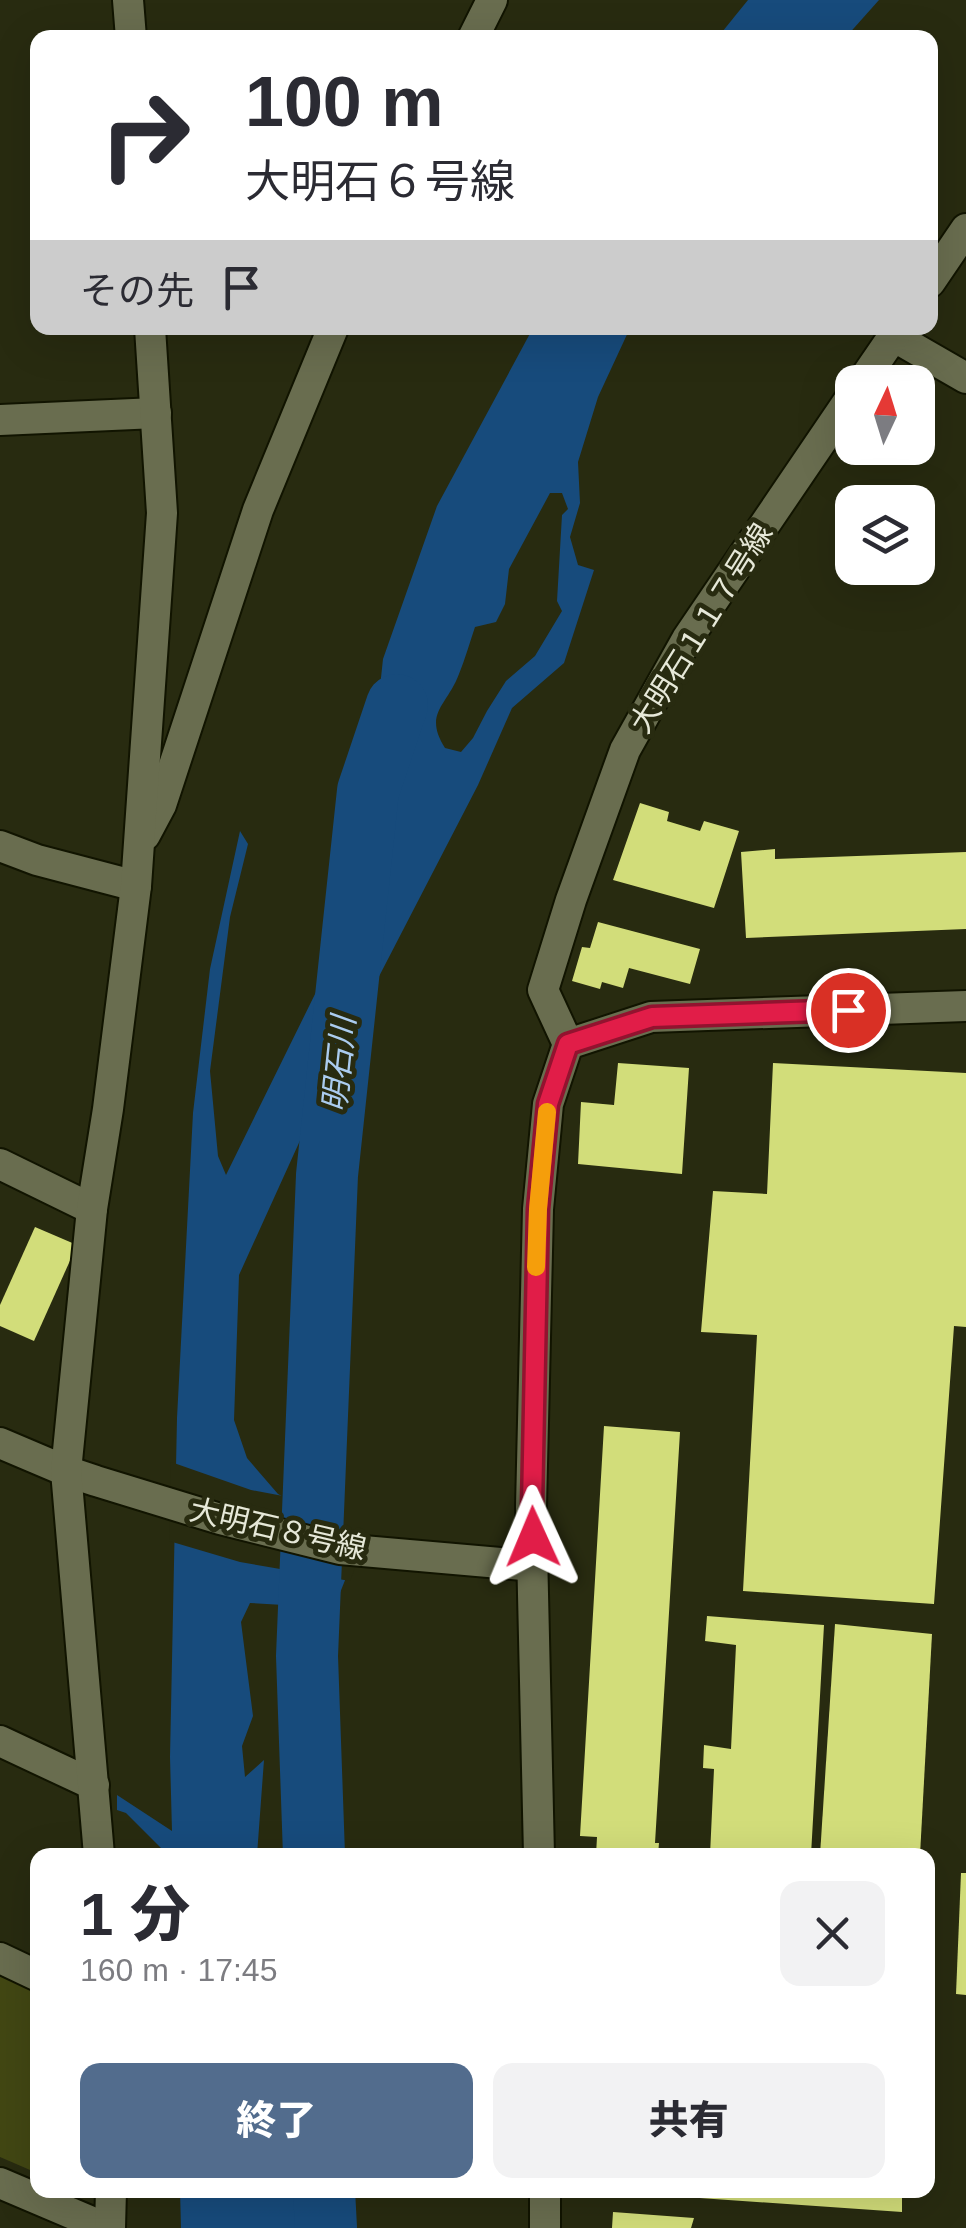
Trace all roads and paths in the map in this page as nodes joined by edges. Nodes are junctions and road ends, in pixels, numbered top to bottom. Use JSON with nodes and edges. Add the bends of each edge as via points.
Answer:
{"nodes":[{"id":1,"x":128,"y":0,"type":"edge"},
{"id":2,"x":492,"y":0,"type":"edge"},
{"id":3,"x":130,"y":30,"type":"edge"},
{"id":4,"x":477,"y":30,"type":"edge"},
{"id":5,"x":966,"y":229,"type":"edge"},
{"id":6,"x":938,"y":270,"type":"edge"},
{"id":7,"x":150,"y":335,"type":"edge"},
{"id":8,"x":330,"y":335,"type":"edge"},
{"id":9,"x":894,"y":335,"type":"edge"},
{"id":10,"x":901,"y":335,"type":"edge"},
{"id":11,"x":874,"y":365,"type":"edge"},
{"id":12,"x":966,"y":378,"type":"edge"},
{"id":13,"x":156,"y":413,"type":"junction"},
{"id":14,"x":0,"y":420,"type":"edge"},
{"id":15,"x":835,"y":421,"type":"edge"},
{"id":16,"x":0,"y":846,"type":"edge"},
{"id":17,"x":138,"y":847,"type":"junction"},
{"id":18,"x":136,"y":886,"type":"junction"},
{"id":19,"x":966,"y":1006,"type":"edge"},
{"id":20,"x":568,"y":1044,"type":"junction"},
{"id":21,"x":0,"y":1164,"type":"edge"},
{"id":22,"x":92,"y":1209,"type":"junction"},
{"id":23,"x":0,"y":1443,"type":"edge"},
{"id":24,"x":66,"y":1471,"type":"junction"},
{"id":25,"x":534,"y":1566,"type":"junction"},
{"id":26,"x":0,"y":1741,"type":"edge"},
{"id":27,"x":94,"y":1785,"type":"junction"},
{"id":28,"x":99,"y":1848,"type":"edge"},
{"id":29,"x":539,"y":1848,"type":"edge"},
{"id":30,"x":0,"y":1958,"type":"edge"},
{"id":31,"x":30,"y":1972,"type":"edge"},
{"id":32,"x":0,"y":2184,"type":"edge"},
{"id":33,"x":30,"y":2196,"type":"edge"},
{"id":34,"x":34,"y":2198,"type":"edge"},
{"id":35,"x":110,"y":2198,"type":"edge"},
{"id":36,"x":545,"y":2198,"type":"edge"},
{"id":37,"x":108,"y":2228,"type":"edge"},
{"id":38,"x":545,"y":2228,"type":"edge"}],
"edges":[{"from":1,"to":3,"type":"street"},
{"from":2,"to":4,"type":"street"},
{"from":5,"to":6,"type":"street"},
{"from":7,"to":13,"type":"street"},
{"from":8,"to":17,"type":"street","via":[[258,510],[161,805]]},
{"from":9,"to":11,"type":"street"},
{"from":10,"to":12,"type":"street"},
{"from":13,"to":14,"type":"street"},
{"from":13,"to":17,"type":"street","via":[[162,514]]},
{"from":15,"to":20,"type":"street","name":"大明石１１７号線","via":[[688,638],[625,750],[543,990]]},
{"from":16,"to":18,"type":"street"},
{"from":17,"to":18,"type":"street"},
{"from":18,"to":22,"type":"street"},
{"from":19,"to":20,"type":"street","via":[[652,1017]]},
{"from":20,"to":25,"type":"street","via":[[548,1104],[538,1209]]},
{"from":21,"to":22,"type":"street"},
{"from":22,"to":24,"type":"street"},
{"from":23,"to":24,"type":"street","name":"大明石８号線"},
{"from":24,"to":25,"type":"street","name":"大明石８号線","via":[[340,1550]]},
{"from":24,"to":27,"type":"street"},
{"from":25,"to":29,"type":"street"},
{"from":26,"to":27,"type":"street"},
{"from":27,"to":28,"type":"street"},
{"from":30,"to":31,"type":"street"},
{"from":32,"to":33,"type":"street"},
{"from":34,"to":37,"type":"street"},
{"from":35,"to":37,"type":"street"},
{"from":36,"to":38,"type":"street"}]}
